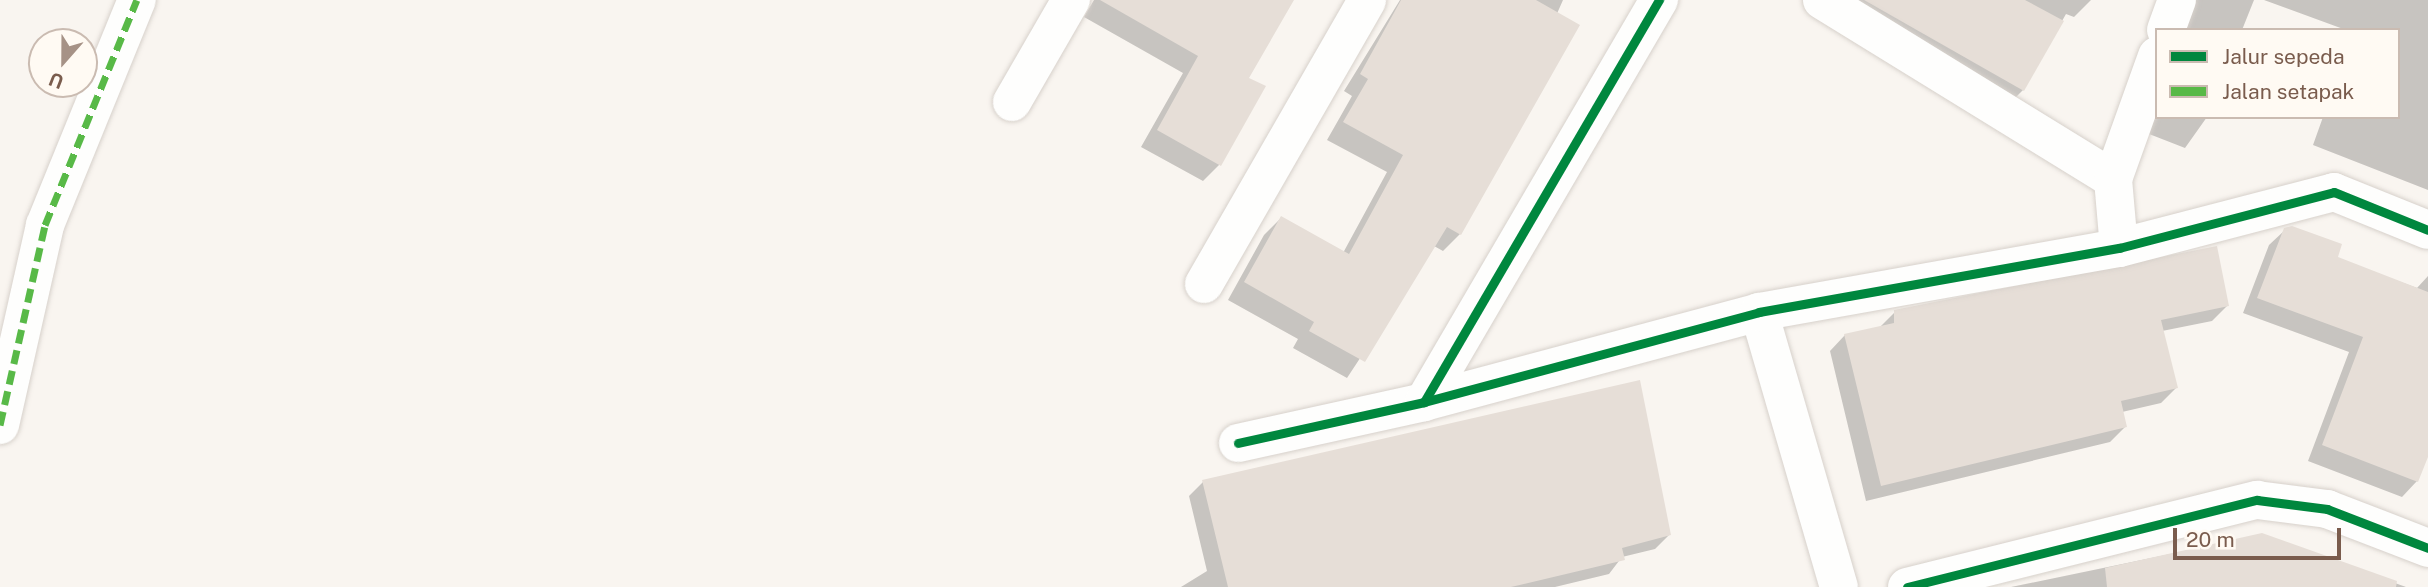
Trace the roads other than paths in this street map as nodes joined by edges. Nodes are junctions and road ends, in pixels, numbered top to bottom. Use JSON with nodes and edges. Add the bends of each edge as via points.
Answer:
{"nodes":[{"id":1,"x":137,"y":0,"type":"edge"},
{"id":2,"x":1071,"y":0,"type":"edge"},
{"id":3,"x":1367,"y":0,"type":"edge"},
{"id":4,"x":1659,"y":0,"type":"edge"},
{"id":5,"x":1822,"y":0,"type":"edge"},
{"id":6,"x":2177,"y":0,"type":"edge"},
{"id":7,"x":2167,"y":28,"type":"edge"},
{"id":8,"x":2155,"y":62,"type":"edge"},
{"id":9,"x":1012,"y":102,"type":"dead end"},
{"id":10,"x":2113,"y":179,"type":"junction"},
{"id":11,"x":2428,"y":229,"type":"edge"},
{"id":12,"x":2119,"y":248,"type":"junction"},
{"id":13,"x":1204,"y":284,"type":"dead end"},
{"id":14,"x":1759,"y":313,"type":"junction"},
{"id":15,"x":1424,"y":402,"type":"junction"},
{"id":16,"x":0,"y":425,"type":"edge"},
{"id":17,"x":1238,"y":443,"type":"dead end"},
{"id":18,"x":2428,"y":548,"type":"edge"},
{"id":19,"x":1839,"y":587,"type":"edge"},
{"id":20,"x":1907,"y":587,"type":"edge"}],
"edges":[{"from":1,"to":16,"type":"street","via":[[45,225]]},
{"from":2,"to":9,"type":"street"},
{"from":3,"to":13,"type":"street"},
{"from":4,"to":15,"type":"street"},
{"from":5,"to":10,"type":"street"},
{"from":6,"to":7,"type":"street"},
{"from":8,"to":10,"type":"street"},
{"from":10,"to":12,"type":"street"},
{"from":11,"to":12,"type":"street","via":[[2334,192]]},
{"from":12,"to":14,"type":"street"},
{"from":14,"to":15,"type":"street"},
{"from":14,"to":19,"type":"street"},
{"from":15,"to":17,"type":"street"},
{"from":18,"to":20,"type":"street","via":[[2327,509],[2257,500]]}]}
